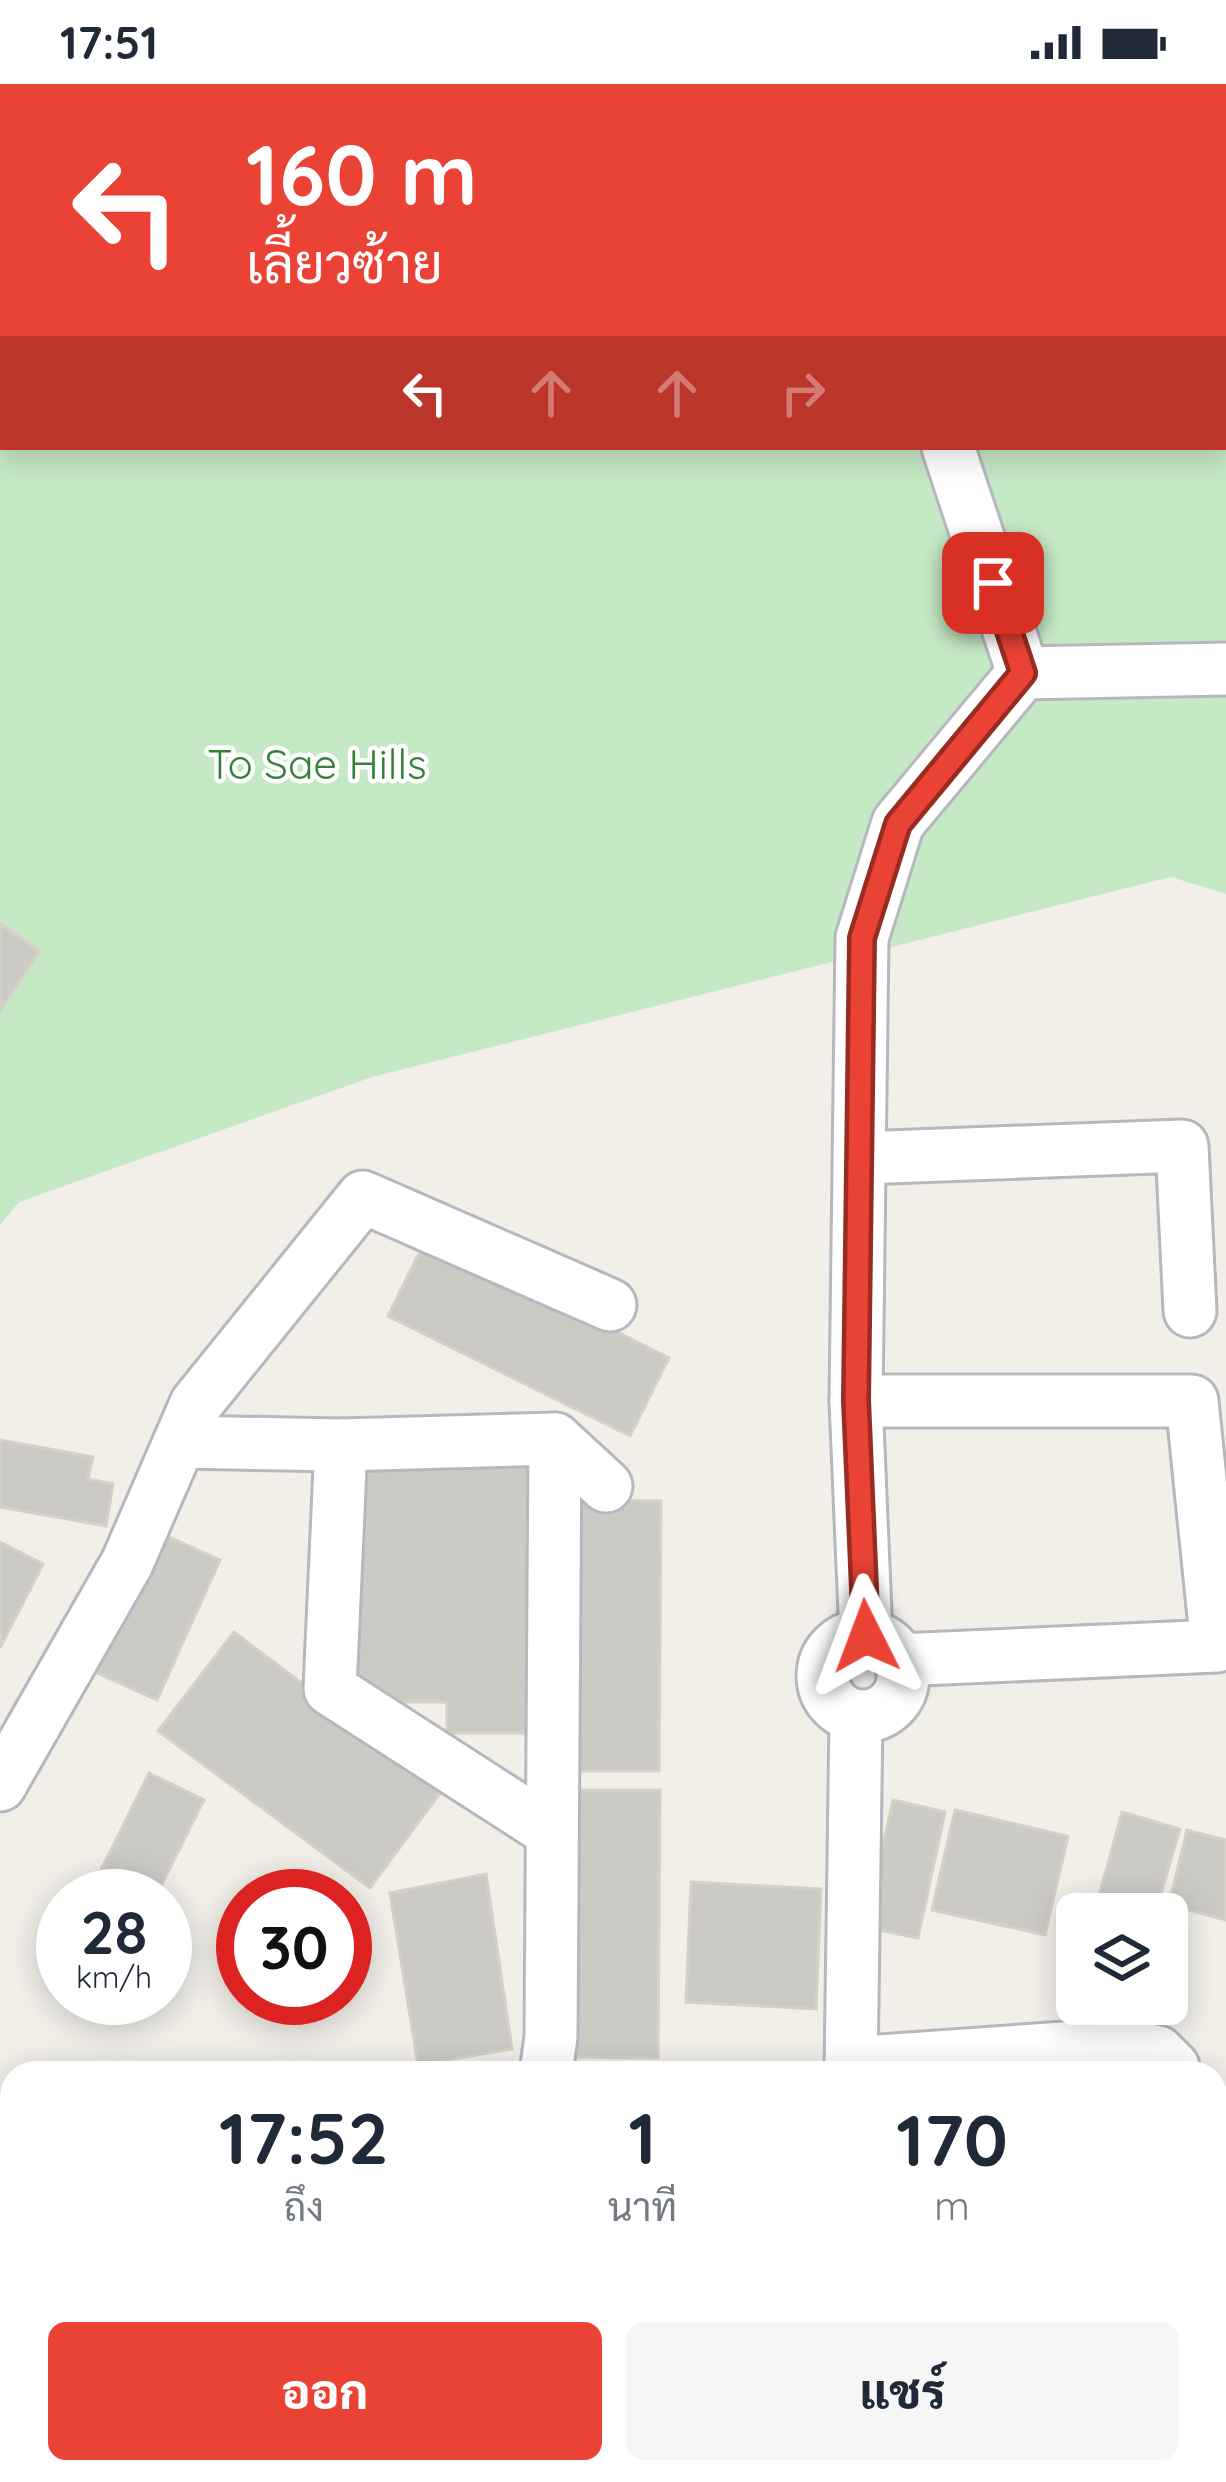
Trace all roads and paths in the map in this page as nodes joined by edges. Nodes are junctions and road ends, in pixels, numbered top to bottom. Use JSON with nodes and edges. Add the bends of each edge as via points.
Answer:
{"nodes":[{"id":1,"x":949,"y":450,"type":"edge"},
{"id":2,"x":1226,"y":668,"type":"edge"},
{"id":3,"x":1023,"y":673,"type":"junction"},
{"id":4,"x":860,"y":1158,"type":"junction"},
{"id":5,"x":610,"y":1305,"type":"dead end"},
{"id":6,"x":1190,"y":1311,"type":"dead end"},
{"id":7,"x":856,"y":1400,"type":"junction"},
{"id":8,"x":555,"y":1439,"type":"junction"},
{"id":9,"x":179,"y":1442,"type":"junction"},
{"id":10,"x":341,"y":1445,"type":"junction"},
{"id":11,"x":606,"y":1486,"type":"dead end"},
{"id":12,"x":883,"y":1648,"type":"junction"},
{"id":13,"x":856,"y":1716,"type":"junction"},
{"id":14,"x":0,"y":1785,"type":"edge"},
{"id":15,"x":552,"y":1832,"type":"junction"},
{"id":16,"x":548,"y":2061,"type":"edge"},
{"id":17,"x":851,"y":2061,"type":"edge"},
{"id":18,"x":930,"y":2061,"type":"edge"},
{"id":19,"x":1167,"y":2061,"type":"edge"}],
"edges":[{"from":1,"to":3,"type":"street"},
{"from":2,"to":3,"type":"street"},
{"from":3,"to":4,"type":"street","via":[[898,824],[862,938]]},
{"from":4,"to":6,"type":"street","via":[[1182,1146]]},
{"from":4,"to":7,"type":"street"},
{"from":5,"to":9,"type":"street","via":[[364,1197],[196,1404]]},
{"from":7,"to":12,"type":"street"},
{"from":7,"to":12,"type":"street","via":[[1192,1401],[1217,1646]]},
{"from":8,"to":10,"type":"street"},
{"from":8,"to":11,"type":"street"},
{"from":8,"to":15,"type":"street"},
{"from":9,"to":10,"type":"street"},
{"from":9,"to":14,"type":"street","via":[[127,1562]]},
{"from":10,"to":15,"type":"street","via":[[330,1689]]},
{"from":12,"to":13,"type":"street","via":[[903,1674],[896,1699]]},
{"from":12,"to":13,"type":"street","via":[[839,1643],[824,1665],[831,1702]]},
{"from":13,"to":17,"type":"street"},
{"from":15,"to":16,"type":"street"},
{"from":18,"to":19,"type":"street","via":[[1122,2044]]}]}
